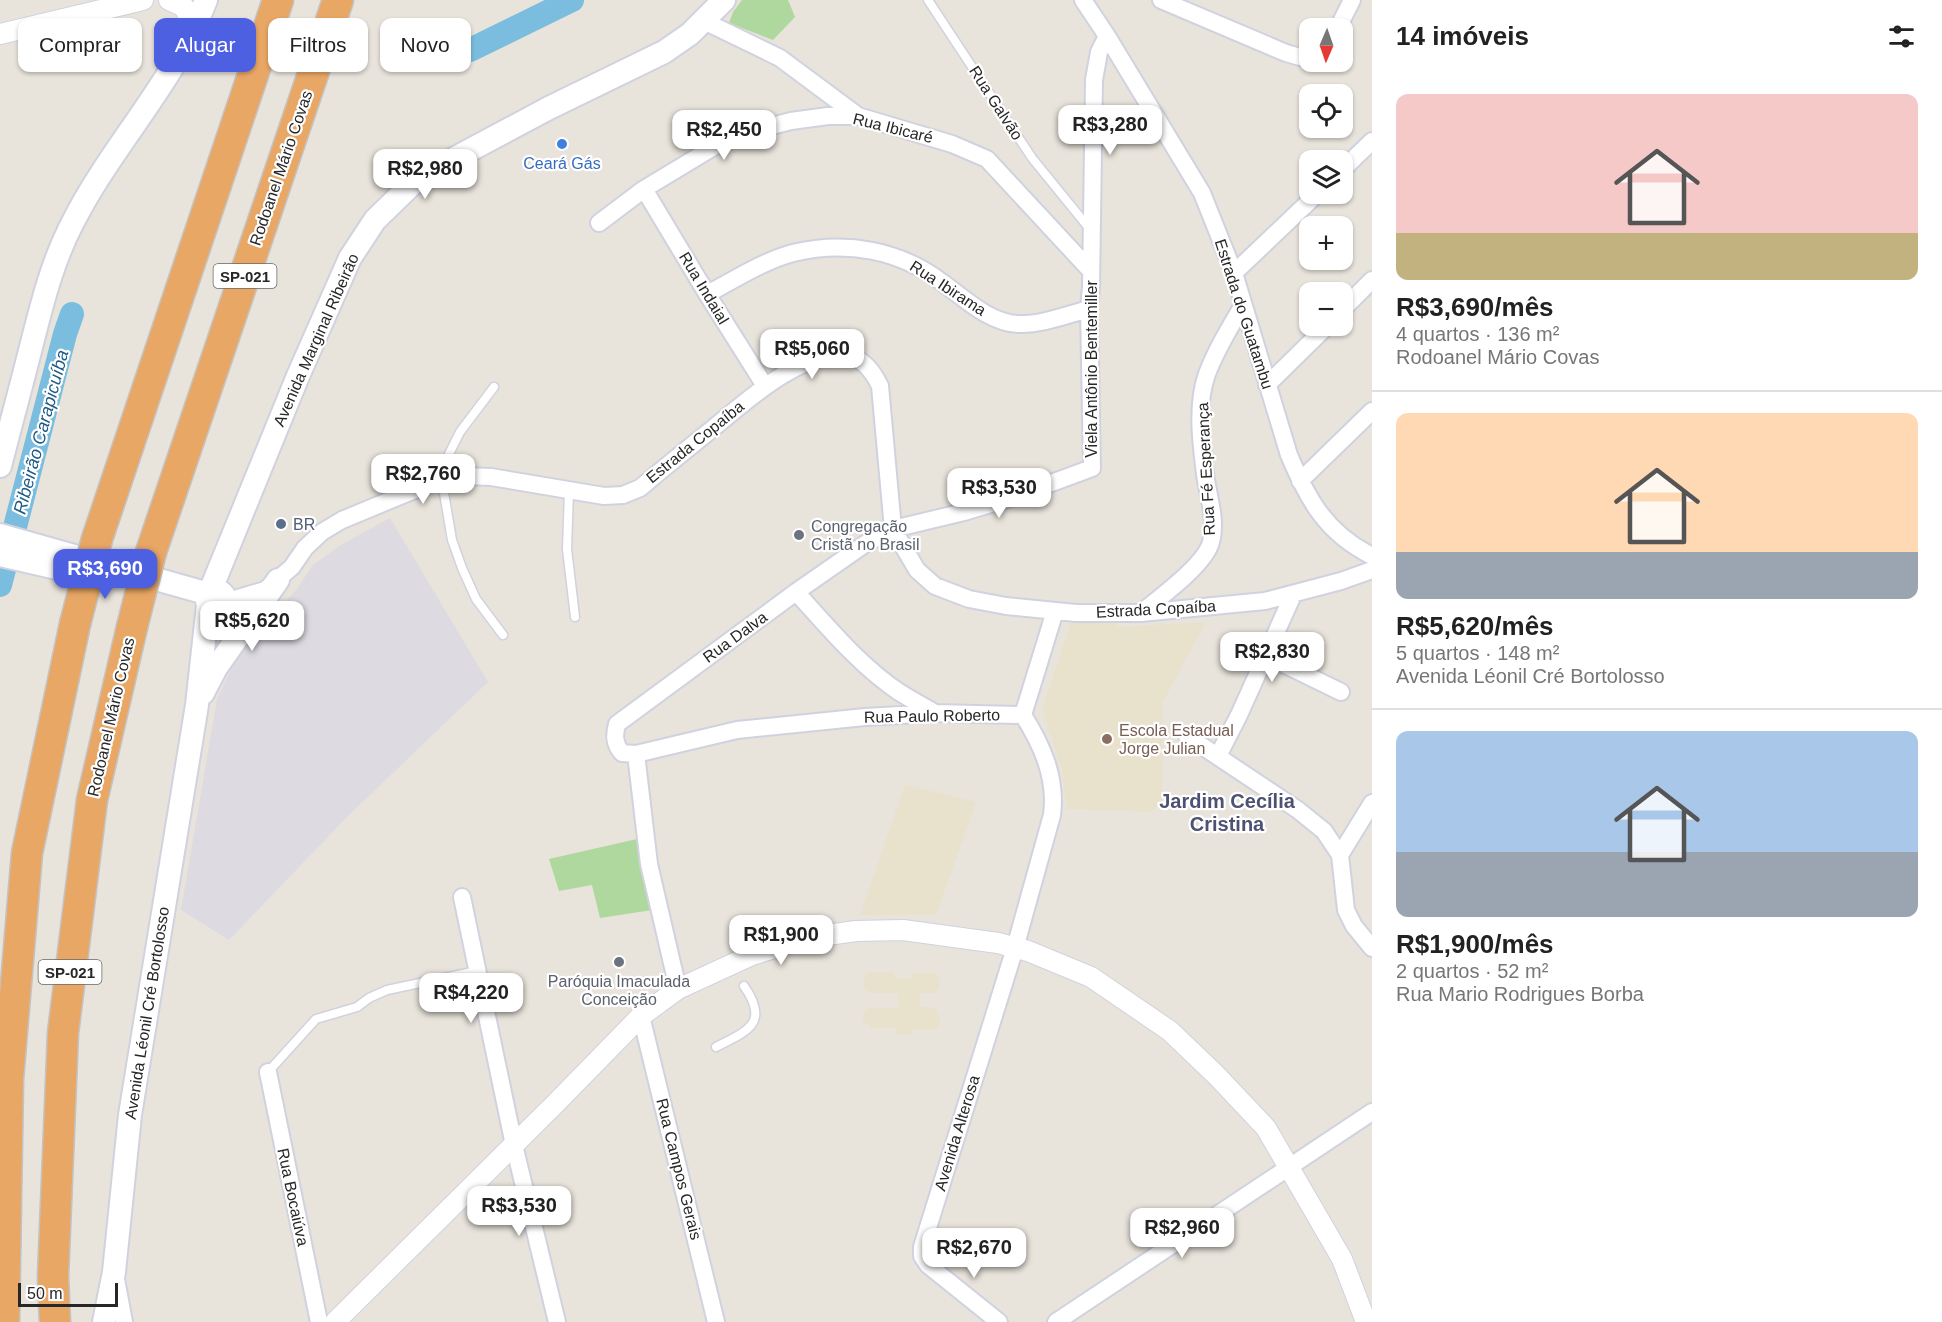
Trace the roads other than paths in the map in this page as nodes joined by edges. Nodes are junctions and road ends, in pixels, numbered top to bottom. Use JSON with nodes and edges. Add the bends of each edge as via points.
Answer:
{"nodes":[{"id":1,"x":143,"y":0,"type":"edge"},
{"id":2,"x":169,"y":0,"type":"edge"},
{"id":3,"x":206,"y":0,"type":"edge"},
{"id":4,"x":278,"y":0,"type":"edge"},
{"id":5,"x":338,"y":0,"type":"edge"},
{"id":6,"x":724,"y":0,"type":"edge"},
{"id":7,"x":928,"y":0,"type":"edge"},
{"id":8,"x":1083,"y":0,"type":"edge"},
{"id":9,"x":1161,"y":0,"type":"edge"},
{"id":10,"x":1352,"y":0,"type":"edge"},
{"id":11,"x":190,"y":18,"type":"edge"},
{"id":12,"x":199,"y":18,"type":"edge"},
{"id":13,"x":1343,"y":18,"type":"edge"},
{"id":14,"x":704,"y":21,"type":"junction"},
{"id":15,"x":0,"y":34,"type":"edge"},
{"id":16,"x":1107,"y":36,"type":"junction"},
{"id":17,"x":1299,"y":57,"type":"edge"},
{"id":18,"x":168,"y":72,"type":"edge"},
{"id":19,"x":858,"y":116,"type":"junction"},
{"id":20,"x":1372,"y":141,"type":"edge"},
{"id":21,"x":1353,"y":159,"type":"edge"},
{"id":22,"x":644,"y":189,"type":"junction"},
{"id":23,"x":1306,"y":204,"type":"edge"},
{"id":24,"x":599,"y":223,"type":"dead end"},
{"id":25,"x":1092,"y":231,"type":"junction"},
{"id":26,"x":1090,"y":270,"type":"junction"},
{"id":27,"x":1234,"y":273,"type":"junction"},
{"id":28,"x":1372,"y":280,"type":"edge"},
{"id":29,"x":707,"y":294,"type":"junction"},
{"id":30,"x":1353,"y":299,"type":"edge"},
{"id":31,"x":1243,"y":305,"type":"junction"},
{"id":32,"x":1089,"y":309,"type":"junction"},
{"id":33,"x":1317,"y":336,"type":"edge"},
{"id":34,"x":1267,"y":385,"type":"junction"},
{"id":35,"x":765,"y":386,"type":"junction"},
{"id":36,"x":494,"y":387,"type":"dead end"},
{"id":37,"x":1372,"y":411,"type":"edge"},
{"id":38,"x":0,"y":466,"type":"edge"},
{"id":39,"x":1092,"y":468,"type":"joint"},
{"id":40,"x":442,"y":481,"type":"junction"},
{"id":41,"x":1300,"y":481,"type":"junction"},
{"id":42,"x":569,"y":491,"type":"junction"},
{"id":43,"x":240,"y":515,"type":"joint"},
{"id":44,"x":893,"y":529,"type":"junction"},
{"id":45,"x":8,"y":547,"type":"edge"},
{"id":46,"x":1372,"y":556,"type":"edge"},
{"id":47,"x":1372,"y":570,"type":"edge"},
{"id":48,"x":278,"y":580,"type":"junction"},
{"id":49,"x":796,"y":592,"type":"junction"},
{"id":50,"x":1293,"y":595,"type":"junction"},
{"id":51,"x":216,"y":601,"type":"junction"},
{"id":52,"x":1055,"y":611,"type":"junction"},
{"id":53,"x":1141,"y":613,"type":"junction"},
{"id":54,"x":575,"y":617,"type":"dead end"},
{"id":55,"x":502,"y":635,"type":"dead end"},
{"id":56,"x":1265,"y":655,"type":"junction"},
{"id":57,"x":1341,"y":692,"type":"dead end"},
{"id":58,"x":196,"y":705,"type":"junction"},
{"id":59,"x":934,"y":713,"type":"junction"},
{"id":60,"x":1023,"y":715,"type":"junction"},
{"id":61,"x":1187,"y":736,"type":"dead end"},
{"id":62,"x":636,"y":754,"type":"junction"},
{"id":63,"x":1218,"y":756,"type":"junction"},
{"id":64,"x":1372,"y":803,"type":"edge"},
{"id":65,"x":1340,"y":855,"type":"junction"},
{"id":66,"x":462,"y":897,"type":"dead end"},
{"id":67,"x":1015,"y":948,"type":"junction"},
{"id":68,"x":1372,"y":948,"type":"edge"},
{"id":69,"x":477,"y":971,"type":"junction"},
{"id":70,"x":744,"y":986,"type":"dead end"},
{"id":71,"x":678,"y":989,"type":"junction"},
{"id":72,"x":641,"y":1016,"type":"junction"},
{"id":73,"x":716,"y":1047,"type":"dead end"},
{"id":74,"x":268,"y":1072,"type":"joint"},
{"id":75,"x":1372,"y":1112,"type":"edge"},
{"id":76,"x":514,"y":1145,"type":"junction"},
{"id":77,"x":1288,"y":1167,"type":"junction"},
{"id":78,"x":114,"y":1272,"type":"junction"},
{"id":79,"x":1372,"y":1320,"type":"edge"},
{"id":80,"x":4,"y":1322,"type":"edge"},
{"id":81,"x":55,"y":1322,"type":"edge"},
{"id":82,"x":104,"y":1322,"type":"edge"},
{"id":83,"x":124,"y":1322,"type":"edge"},
{"id":84,"x":319,"y":1322,"type":"edge"},
{"id":85,"x":335,"y":1322,"type":"edge"},
{"id":86,"x":557,"y":1322,"type":"edge"},
{"id":87,"x":717,"y":1322,"type":"edge"},
{"id":88,"x":999,"y":1322,"type":"edge"},
{"id":89,"x":1056,"y":1322,"type":"edge"},
{"id":90,"x":1366,"y":1322,"type":"edge"}],
"edges":[{"from":1,"to":15,"type":"street"},
{"from":2,"to":11,"type":"street","via":[[184,7]]},
{"from":3,"to":12,"type":"main road"},
{"from":4,"to":80,"type":"highway","number":"SP-021","bridge":true,"via":[[97,539],[27,853],[8,1078]]},
{"from":5,"to":81,"type":"highway","name":"Rodoanel Mário Covas","number":"SP-021","bridge":true,"via":[[151,552],[92,800],[63,1033],[53,1277]]},
{"from":6,"to":14,"type":"main road","name":"Avenida Marginal Ribeirão"},
{"from":7,"to":25,"type":"lane","name":"Rua Galvão","via":[[1032,158]]},
{"from":8,"to":16,"type":"street","name":"Estrada do Guatambu"},
{"from":9,"to":17,"type":"street"},
{"from":10,"to":13,"type":"street"},
{"from":14,"to":19,"type":"street","via":[[780,58]]},
{"from":14,"to":43,"type":"main road","name":"Avenida Marginal Ribeirão","via":[[664,51],[447,162],[412,184],[375,220],[350,258]]},
{"from":16,"to":25,"type":"street","name":"Viela Antônio Bentemiller","via":[[1099,52],[1094,81]]},
{"from":16,"to":27,"type":"street","name":"Estrada do Guatambu","via":[[1202,193]]},
{"from":18,"to":38,"type":"main road","via":[[94,183],[50,274]]},
{"from":19,"to":22,"type":"street","name":"Rua Ibicaré","via":[[790,121],[745,133],[722,142]]},
{"from":19,"to":26,"type":"street","name":"Rua Ibicaré","via":[[952,144],[987,159]]},
{"from":20,"to":21,"type":"street"},
{"from":22,"to":24,"type":"street","name":"Rua Ibicaré"},
{"from":22,"to":29,"type":"street","name":"Rua Indaial"},
{"from":23,"to":27,"type":"street"},
{"from":25,"to":26,"type":"street","name":"Viela Antônio Bentemiller"},
{"from":26,"to":32,"type":"street","name":"Viela Antônio Bentemiller"},
{"from":27,"to":31,"type":"street","name":"Estrada do Guatambu"},
{"from":28,"to":30,"type":"street"},
{"from":29,"to":32,"type":"street","name":"Rua Ibirama","via":[[793,253],[843,246],[873,250],[910,262],[994,318],[1016,324]]},
{"from":29,"to":35,"type":"street","name":"Rua Indaial"},
{"from":31,"to":34,"type":"street","name":"Estrada do Guatambu"},
{"from":31,"to":53,"type":"street","name":"Rua Fé Esperança","via":[[1207,374],[1203,394],[1201,414],[1211,543],[1182,578]]},
{"from":32,"to":39,"type":"street","name":"Viela Antônio Bentemiller"},
{"from":33,"to":34,"type":"street"},
{"from":34,"to":41,"type":"street","name":"Estrada do Guatambu"},
{"from":35,"to":42,"type":"street","name":"Estrada Copaíba","via":[[640,488],[623,495],[603,496]]},
{"from":35,"to":44,"type":"street","name":"Estrada Copaíba","via":[[818,358],[842,355],[860,360],[873,371],[883,405]]},
{"from":36,"to":40,"type":"lane","via":[[460,432]]},
{"from":37,"to":41,"type":"street"},
{"from":39,"to":44,"type":"street","name":"Rua Dalva","via":[[1011,498]]},
{"from":40,"to":42,"type":"street","name":"Estrada Copaíba","via":[[491,477]]},
{"from":40,"to":48,"type":"street","name":"Estrada Copaíba","via":[[379,503],[328,528]]},
{"from":40,"to":55,"type":"lane","via":[[452,540],[462,568],[476,599]]},
{"from":41,"to":46,"type":"street","name":"Estrada do Guatambu","via":[[1326,523]]},
{"from":42,"to":54,"type":"lane","via":[[567,549]]},
{"from":43,"to":51,"type":"main road","name":"Avenida Léonil Cré Bortolosso"},
{"from":44,"to":49,"type":"street","name":"Rua Dalva","via":[[855,550]]},
{"from":44,"to":52,"type":"street","name":"Estrada Copaíba","via":[[917,570],[936,586],[969,599]]},
{"from":45,"to":51,"type":"main road"},
{"from":47,"to":50,"type":"street","name":"Estrada Copaíba"},
{"from":48,"to":51,"type":"street","name":"Estrada Copaíba","via":[[265,590]]},
{"from":48,"to":58,"type":"main road","via":[[216,668]]},
{"from":49,"to":59,"type":"street","via":[[875,674]]},
{"from":49,"to":62,"type":"street","name":"Rua Dalva","via":[[617,724],[614,733],[618,749]]},
{"from":50,"to":53,"type":"street","name":"Estrada Copaíba"},
{"from":50,"to":56,"type":"street"},
{"from":51,"to":58,"type":"main road","name":"Avenida Léonil Cré Bortolosso"},
{"from":52,"to":53,"type":"street","name":"Estrada Copaíba"},
{"from":52,"to":60,"type":"street"},
{"from":56,"to":57,"type":"street"},
{"from":56,"to":63,"type":"street"},
{"from":58,"to":78,"type":"main road","name":"Avenida Léonil Cré Bortolosso","via":[[130,1115]]},
{"from":59,"to":60,"type":"street","name":"Rua Paulo Roberto"},
{"from":59,"to":62,"type":"street","name":"Rua Paulo Roberto","via":[[737,730]]},
{"from":60,"to":67,"type":"street","name":"Rua Paulo Roberto","via":[[1038,738],[1054,797]]},
{"from":61,"to":63,"type":"street"},
{"from":62,"to":71,"type":"street","via":[[649,864]]},
{"from":63,"to":65,"type":"street","via":[[1324,831]]},
{"from":64,"to":65,"type":"street"},
{"from":65,"to":68,"type":"street","via":[[1346,910]]},
{"from":66,"to":69,"type":"street"},
{"from":67,"to":71,"type":"street","via":[[928,932],[856,931],[806,938],[752,955]]},
{"from":67,"to":77,"type":"street","via":[[1091,977],[1170,1031],[1266,1128]]},
{"from":67,"to":88,"type":"street","name":"Avenida Alterosa","via":[[922,1247],[928,1265]]},
{"from":69,"to":74,"type":"lane","via":[[387,990],[357,1007],[316,1019]]},
{"from":69,"to":76,"type":"street"},
{"from":70,"to":73,"type":"lane","via":[[754,1000],[754,1022],[749,1029]]},
{"from":71,"to":72,"type":"street"},
{"from":72,"to":76,"type":"street"},
{"from":72,"to":87,"type":"street","name":"Rua Campos Gerais"},
{"from":74,"to":84,"type":"street","name":"Rua Bocaiúva"},
{"from":75,"to":77,"type":"street"},
{"from":76,"to":85,"type":"street"},
{"from":76,"to":86,"type":"street"},
{"from":77,"to":89,"type":"street"},
{"from":77,"to":90,"type":"street","via":[[1342,1259]]},
{"from":78,"to":82,"type":"main road","name":"Avenida Léonil Cré Bortolosso"},
{"from":78,"to":83,"type":"street"},
{"from":79,"to":90,"type":"street"}]}
